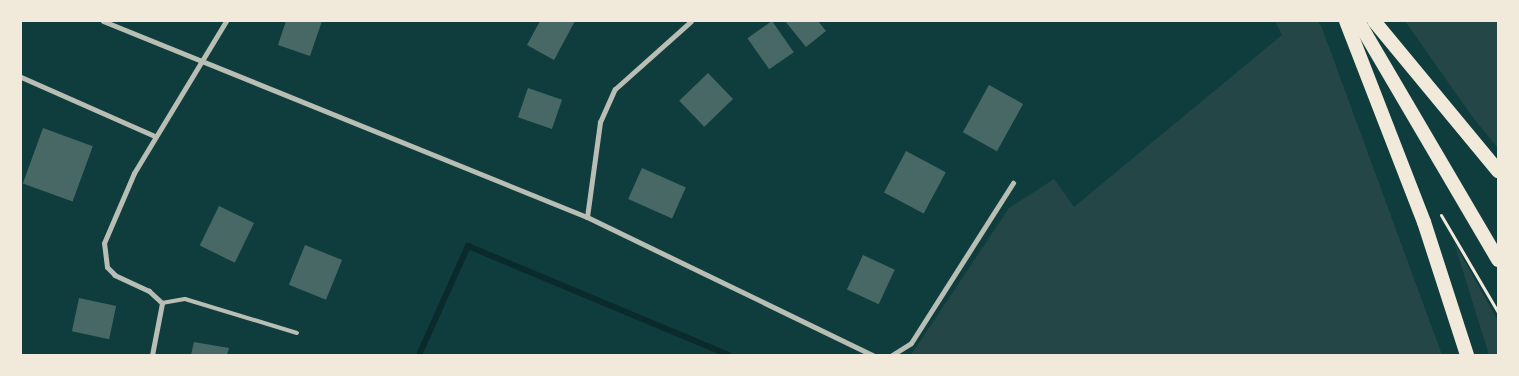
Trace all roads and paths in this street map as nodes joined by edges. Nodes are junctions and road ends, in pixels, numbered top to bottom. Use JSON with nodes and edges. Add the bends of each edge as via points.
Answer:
{"nodes":[{"id":1,"x":103,"y":21,"type":"edge"},
{"id":2,"x":226,"y":21,"type":"edge"},
{"id":3,"x":691,"y":21,"type":"edge"},
{"id":4,"x":1346,"y":21,"type":"edge"},
{"id":5,"x":1358,"y":21,"type":"edge"},
{"id":6,"x":1374,"y":21,"type":"edge"},
{"id":7,"x":203,"y":62,"type":"junction"},
{"id":8,"x":21,"y":77,"type":"edge"},
{"id":9,"x":155,"y":136,"type":"junction"},
{"id":10,"x":1498,"y":171,"type":"edge"},
{"id":11,"x":1013,"y":183,"type":"dead end"},
{"id":12,"x":587,"y":217,"type":"junction"},
{"id":13,"x":1498,"y":260,"type":"edge"},
{"id":14,"x":162,"y":303,"type":"junction"},
{"id":15,"x":297,"y":333,"type":"dead end"},
{"id":16,"x":152,"y":355,"type":"edge"},
{"id":17,"x":873,"y":355,"type":"edge"},
{"id":18,"x":892,"y":355,"type":"edge"},
{"id":19,"x":1467,"y":355,"type":"edge"}],
"edges":[{"from":1,"to":7,"type":"street"},
{"from":2,"to":7,"type":"street"},
{"from":3,"to":12,"type":"street","via":[[615,89],[600,122]]},
{"from":4,"to":19,"type":"highway","via":[[1424,222]]},
{"from":5,"to":13,"type":"highway"},
{"from":6,"to":10,"type":"highway"},
{"from":7,"to":9,"type":"street"},
{"from":7,"to":12,"type":"street"},
{"from":8,"to":9,"type":"street"},
{"from":9,"to":14,"type":"street","via":[[134,173],[104,242],[104,256],[107,267],[115,275],[149,291]]},
{"from":11,"to":18,"type":"street","via":[[911,343]]},
{"from":12,"to":17,"type":"street"},
{"from":14,"to":15,"type":"lane","via":[[185,299]]},
{"from":14,"to":16,"type":"street"}]}
